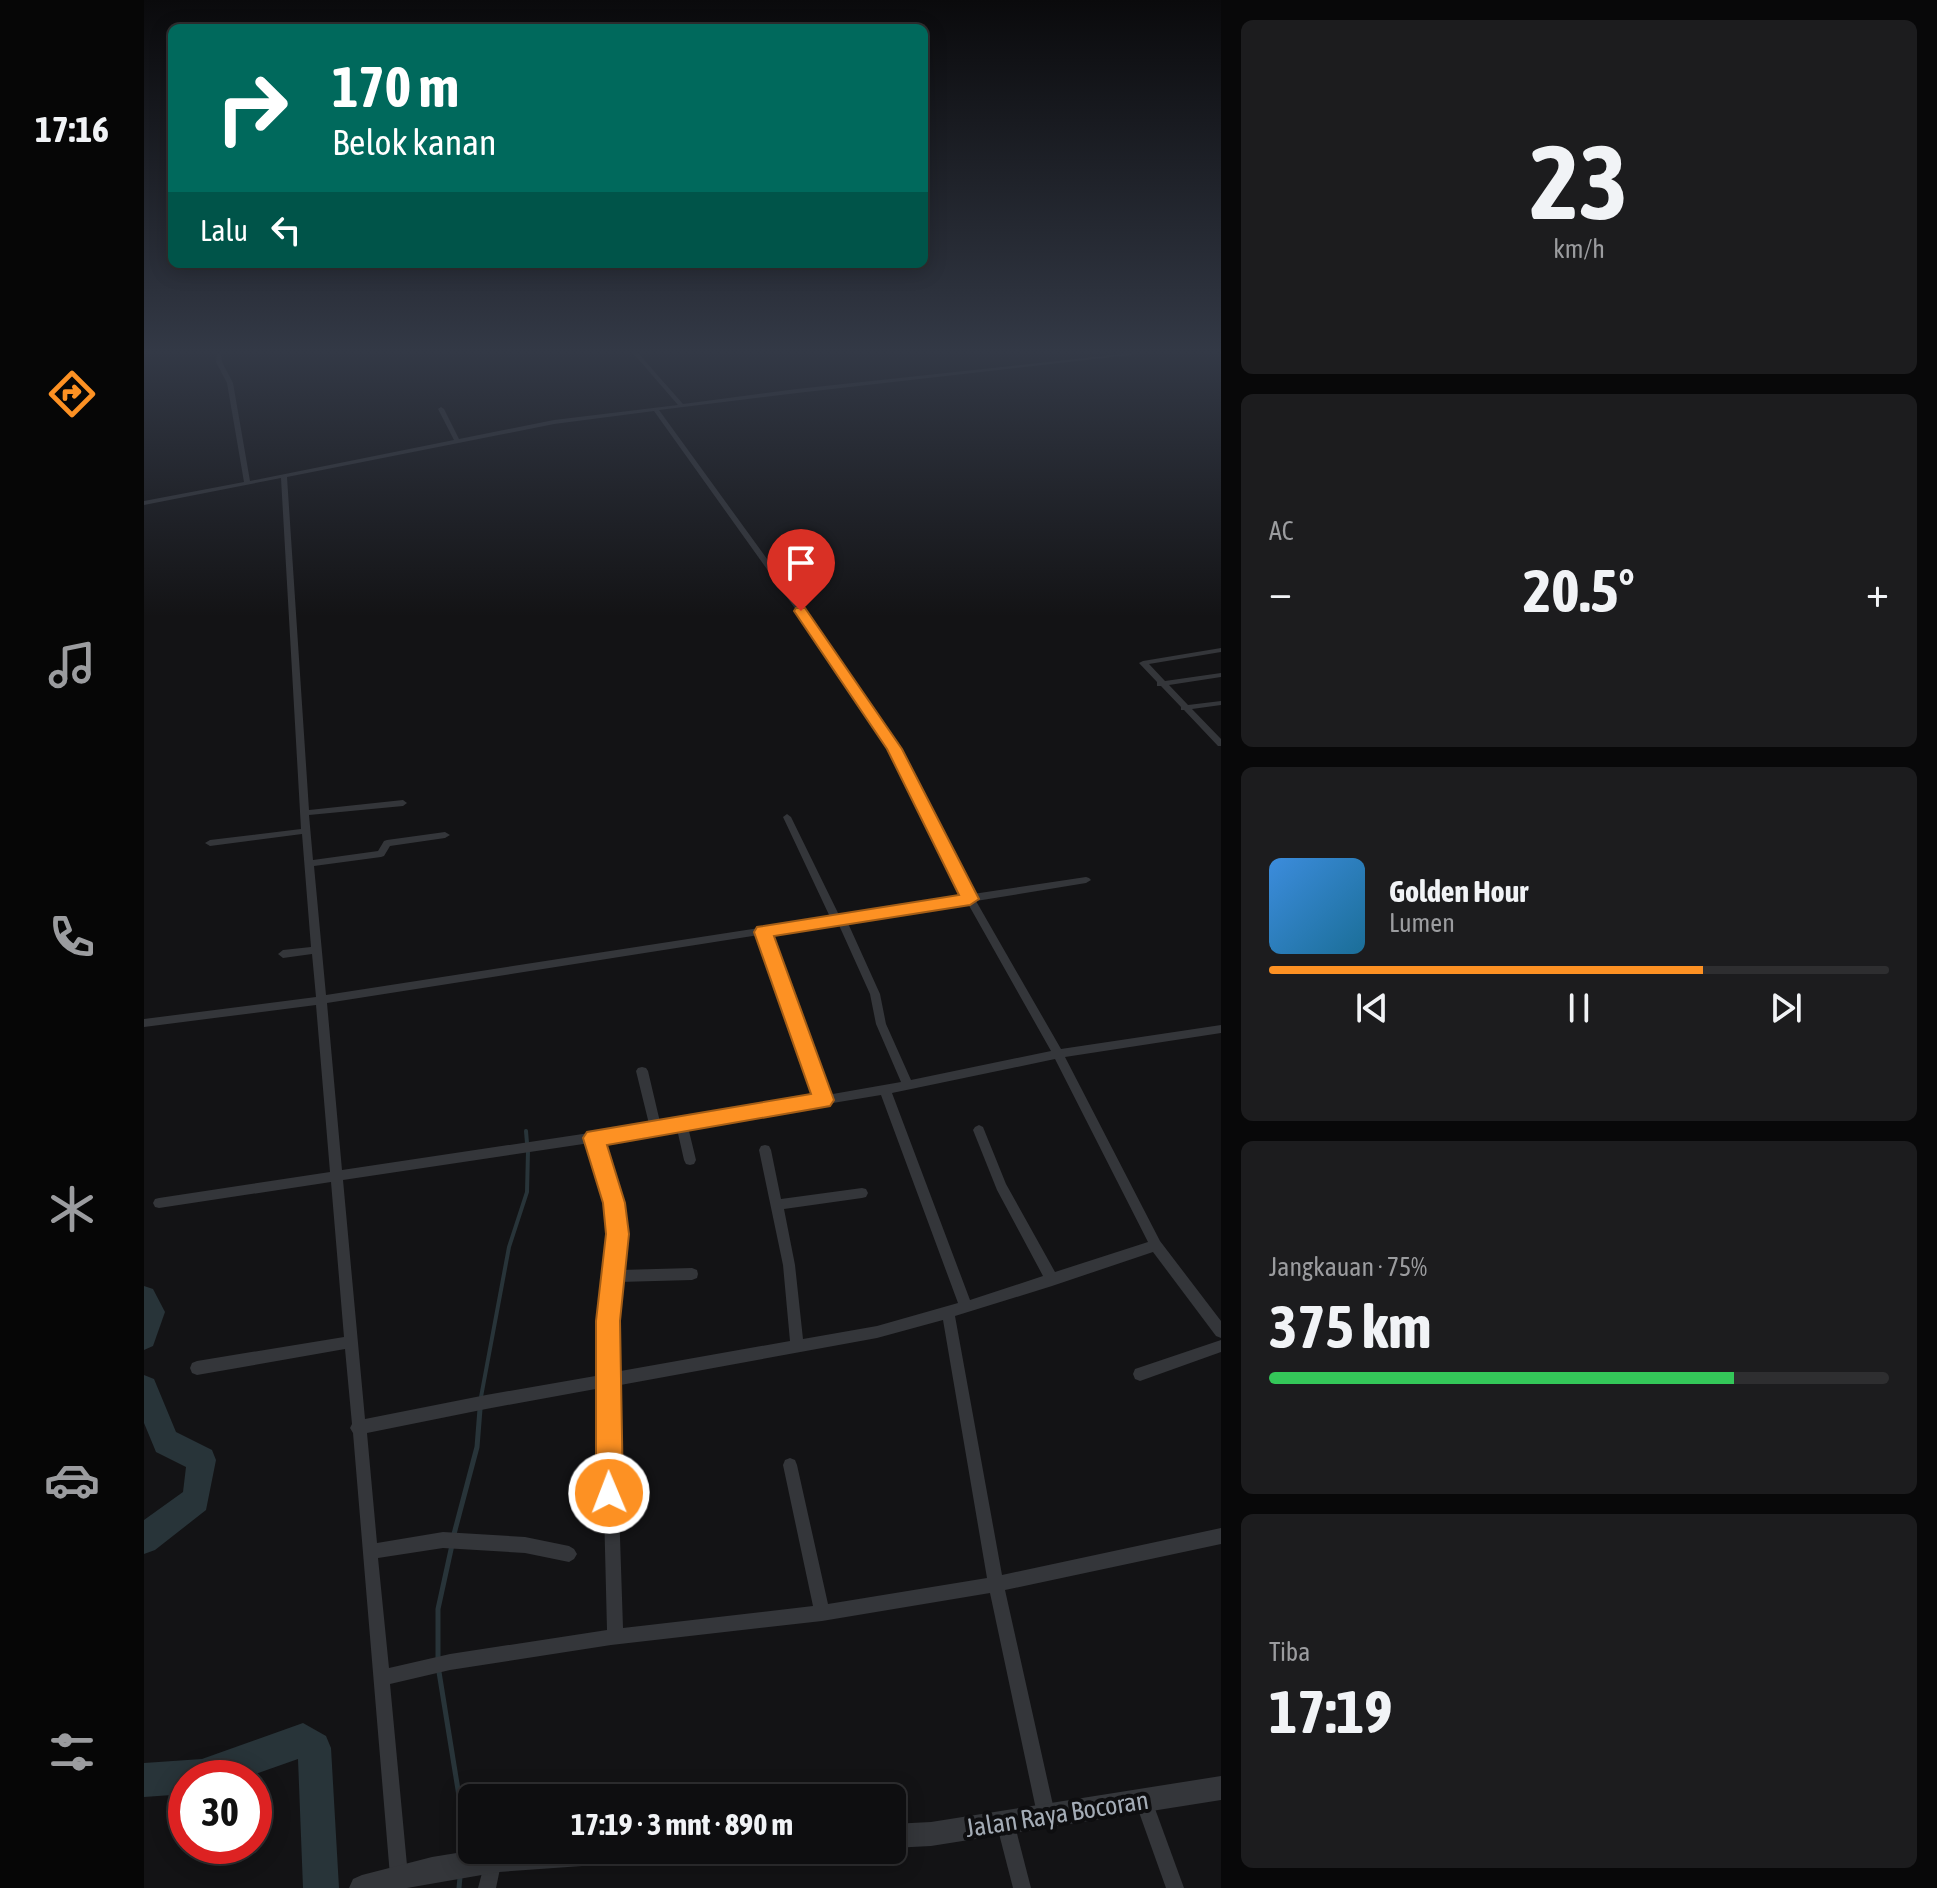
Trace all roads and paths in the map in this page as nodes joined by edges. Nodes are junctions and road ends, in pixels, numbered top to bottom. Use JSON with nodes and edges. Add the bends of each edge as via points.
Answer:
{"nodes":[{"id":1,"x":240,"y":441,"type":"edge"},
{"id":2,"x":462,"y":441,"type":"edge"},
{"id":3,"x":678,"y":441,"type":"edge"},
{"id":4,"x":458,"y":442,"type":"joint"},
{"id":5,"x":284,"y":476,"type":"junction"},
{"id":6,"x":247,"y":483,"type":"junction"},
{"id":7,"x":144,"y":503,"type":"edge"},
{"id":8,"x":1221,"y":650,"type":"edge"},
{"id":9,"x":1221,"y":675,"type":"edge"},
{"id":10,"x":1160,"y":684,"type":"junction"},
{"id":11,"x":1221,"y":703,"type":"edge"},
{"id":12,"x":1184,"y":708,"type":"junction"},
{"id":13,"x":1221,"y":731,"type":"edge"},
{"id":14,"x":1209,"y":733,"type":"junction"},
{"id":15,"x":1221,"y":744,"type":"edge"},
{"id":16,"x":403,"y":803,"type":"dead end"},
{"id":17,"x":305,"y":813,"type":"junction"},
{"id":18,"x":787,"y":817,"type":"dead end"},
{"id":19,"x":306,"y":831,"type":"junction"},
{"id":20,"x":445,"y":835,"type":"dead end"},
{"id":21,"x":210,"y":843,"type":"dead end"},
{"id":22,"x":309,"y":864,"type":"junction"},
{"id":23,"x":1086,"y":880,"type":"dead end"},
{"id":24,"x":970,"y":899,"type":"junction"},
{"id":25,"x":839,"y":919,"type":"junction"},
{"id":26,"x":763,"y":932,"type":"junction"},
{"id":27,"x":317,"y":950,"type":"junction"},
{"id":28,"x":283,"y":954,"type":"dead end"},
{"id":29,"x":321,"y":1000,"type":"junction"},
{"id":30,"x":144,"y":1023,"type":"edge"},
{"id":31,"x":1221,"y":1029,"type":"edge"},
{"id":32,"x":1058,"y":1054,"type":"junction"},
{"id":33,"x":642,"y":1071,"type":"dead end"},
{"id":34,"x":908,"y":1086,"type":"junction"},
{"id":35,"x":885,"y":1090,"type":"junction"},
{"id":36,"x":823,"y":1100,"type":"junction"},
{"id":37,"x":681,"y":1124,"type":"junction"},
{"id":38,"x":656,"y":1128,"type":"junction"},
{"id":39,"x":979,"y":1130,"type":"dead end"},
{"id":40,"x":594,"y":1138,"type":"junction"},
{"id":41,"x":765,"y":1150,"type":"dead end"},
{"id":42,"x":690,"y":1160,"type":"dead end"},
{"id":43,"x":337,"y":1177,"type":"junction"},
{"id":44,"x":862,"y":1193,"type":"dead end"},
{"id":45,"x":159,"y":1203,"type":"dead end"},
{"id":46,"x":777,"y":1205,"type":"junction"},
{"id":47,"x":1156,"y":1245,"type":"junction"},
{"id":48,"x":692,"y":1274,"type":"dead end"},
{"id":49,"x":614,"y":1276,"type":"junction"},
{"id":50,"x":1052,"y":1280,"type":"junction"},
{"id":51,"x":966,"y":1307,"type":"junction"},
{"id":52,"x":948,"y":1312,"type":"junction"},
{"id":53,"x":1221,"y":1332,"type":"edge"},
{"id":54,"x":350,"y":1342,"type":"junction"},
{"id":55,"x":797,"y":1346,"type":"junction"},
{"id":56,"x":1221,"y":1346,"type":"edge"},
{"id":57,"x":197,"y":1368,"type":"dead end"},
{"id":58,"x":1140,"y":1374,"type":"dead end"},
{"id":59,"x":608,"y":1381,"type":"junction"},
{"id":60,"x":357,"y":1428,"type":"junction"},
{"id":61,"x":790,"y":1465,"type":"dead end"},
{"id":62,"x":1221,"y":1536,"type":"edge"},
{"id":63,"x":370,"y":1552,"type":"junction"},
{"id":64,"x":569,"y":1554,"type":"dead end"},
{"id":65,"x":996,"y":1584,"type":"junction"},
{"id":66,"x":822,"y":1613,"type":"junction"},
{"id":67,"x":615,"y":1637,"type":"junction"},
{"id":68,"x":383,"y":1677,"type":"junction"},
{"id":69,"x":1221,"y":1788,"type":"edge"},
{"id":70,"x":1143,"y":1800,"type":"junction"},
{"id":71,"x":1046,"y":1814,"type":"junction"},
{"id":72,"x":1005,"y":1822,"type":"junction"},
{"id":73,"x":906,"y":1834,"type":"edge"},
{"id":74,"x":458,"y":1863,"type":"edge"},
{"id":75,"x":476,"y":1864,"type":"edge"},
{"id":76,"x":399,"y":1876,"type":"junction"},
{"id":77,"x":362,"y":1888,"type":"edge"},
{"id":78,"x":487,"y":1888,"type":"edge"},
{"id":79,"x":1022,"y":1888,"type":"edge"},
{"id":80,"x":1175,"y":1888,"type":"edge"}],
"edges":[{"from":1,"to":6,"type":"street"},
{"from":2,"to":4,"type":"street"},
{"from":3,"to":24,"type":"street","via":[[895,749]]},
{"from":4,"to":5,"type":"street"},
{"from":5,"to":6,"type":"street"},
{"from":5,"to":17,"type":"street"},
{"from":6,"to":7,"type":"street"},
{"from":8,"to":10,"type":"street","via":[[1145,661]]},
{"from":9,"to":10,"type":"street"},
{"from":10,"to":12,"type":"street"},
{"from":11,"to":12,"type":"street"},
{"from":12,"to":14,"type":"street"},
{"from":13,"to":14,"type":"street"},
{"from":14,"to":15,"type":"street"},
{"from":16,"to":17,"type":"street"},
{"from":17,"to":19,"type":"street"},
{"from":18,"to":25,"type":"street"},
{"from":19,"to":21,"type":"street"},
{"from":19,"to":22,"type":"street"},
{"from":20,"to":22,"type":"street","via":[[387,843],[381,854]]},
{"from":22,"to":27,"type":"street"},
{"from":23,"to":24,"type":"street"},
{"from":24,"to":25,"type":"street"},
{"from":24,"to":32,"type":"street"},
{"from":25,"to":26,"type":"street"},
{"from":25,"to":34,"type":"street","via":[[875,994],[881,1024]]},
{"from":26,"to":29,"type":"street"},
{"from":26,"to":36,"type":"street"},
{"from":27,"to":28,"type":"street"},
{"from":27,"to":29,"type":"street"},
{"from":29,"to":30,"type":"street"},
{"from":29,"to":43,"type":"street"},
{"from":31,"to":32,"type":"street"},
{"from":32,"to":34,"type":"street"},
{"from":32,"to":47,"type":"street"},
{"from":33,"to":38,"type":"street"},
{"from":34,"to":35,"type":"street"},
{"from":35,"to":36,"type":"street"},
{"from":35,"to":51,"type":"street"},
{"from":36,"to":37,"type":"street"},
{"from":37,"to":38,"type":"street"},
{"from":37,"to":42,"type":"street"},
{"from":38,"to":40,"type":"street"},
{"from":39,"to":50,"type":"street","via":[[1007,1198]]},
{"from":40,"to":43,"type":"street"},
{"from":40,"to":49,"type":"street","via":[[614,1203]]},
{"from":41,"to":46,"type":"street"},
{"from":43,"to":45,"type":"street"},
{"from":43,"to":54,"type":"street"},
{"from":44,"to":46,"type":"street"},
{"from":46,"to":55,"type":"street"},
{"from":47,"to":50,"type":"street"},
{"from":47,"to":53,"type":"street"},
{"from":48,"to":49,"type":"street"},
{"from":49,"to":59,"type":"street"},
{"from":50,"to":51,"type":"street"},
{"from":51,"to":52,"type":"street"},
{"from":52,"to":55,"type":"street"},
{"from":52,"to":65,"type":"street"},
{"from":54,"to":57,"type":"street"},
{"from":54,"to":60,"type":"street"},
{"from":55,"to":59,"type":"street"},
{"from":56,"to":58,"type":"street"},
{"from":59,"to":60,"type":"street"},
{"from":59,"to":67,"type":"street"},
{"from":60,"to":63,"type":"street"},
{"from":61,"to":66,"type":"street"},
{"from":62,"to":65,"type":"street"},
{"from":63,"to":64,"type":"street","via":[[452,1540]]},
{"from":63,"to":68,"type":"street"},
{"from":65,"to":66,"type":"street"},
{"from":65,"to":71,"type":"street"},
{"from":66,"to":67,"type":"street"},
{"from":67,"to":68,"type":"street"},
{"from":68,"to":76,"type":"street"},
{"from":69,"to":70,"type":"street","name":"Jalan Raya Bocoran"},
{"from":70,"to":71,"type":"street","name":"Jalan Raya Bocoran"},
{"from":70,"to":80,"type":"street"},
{"from":71,"to":72,"type":"street","name":"Jalan Raya Bocoran"},
{"from":72,"to":73,"type":"street","name":"Jalan Raya Bocoran"},
{"from":72,"to":79,"type":"street"},
{"from":74,"to":76,"type":"street"},
{"from":75,"to":78,"type":"street"},
{"from":76,"to":77,"type":"street"}]}
